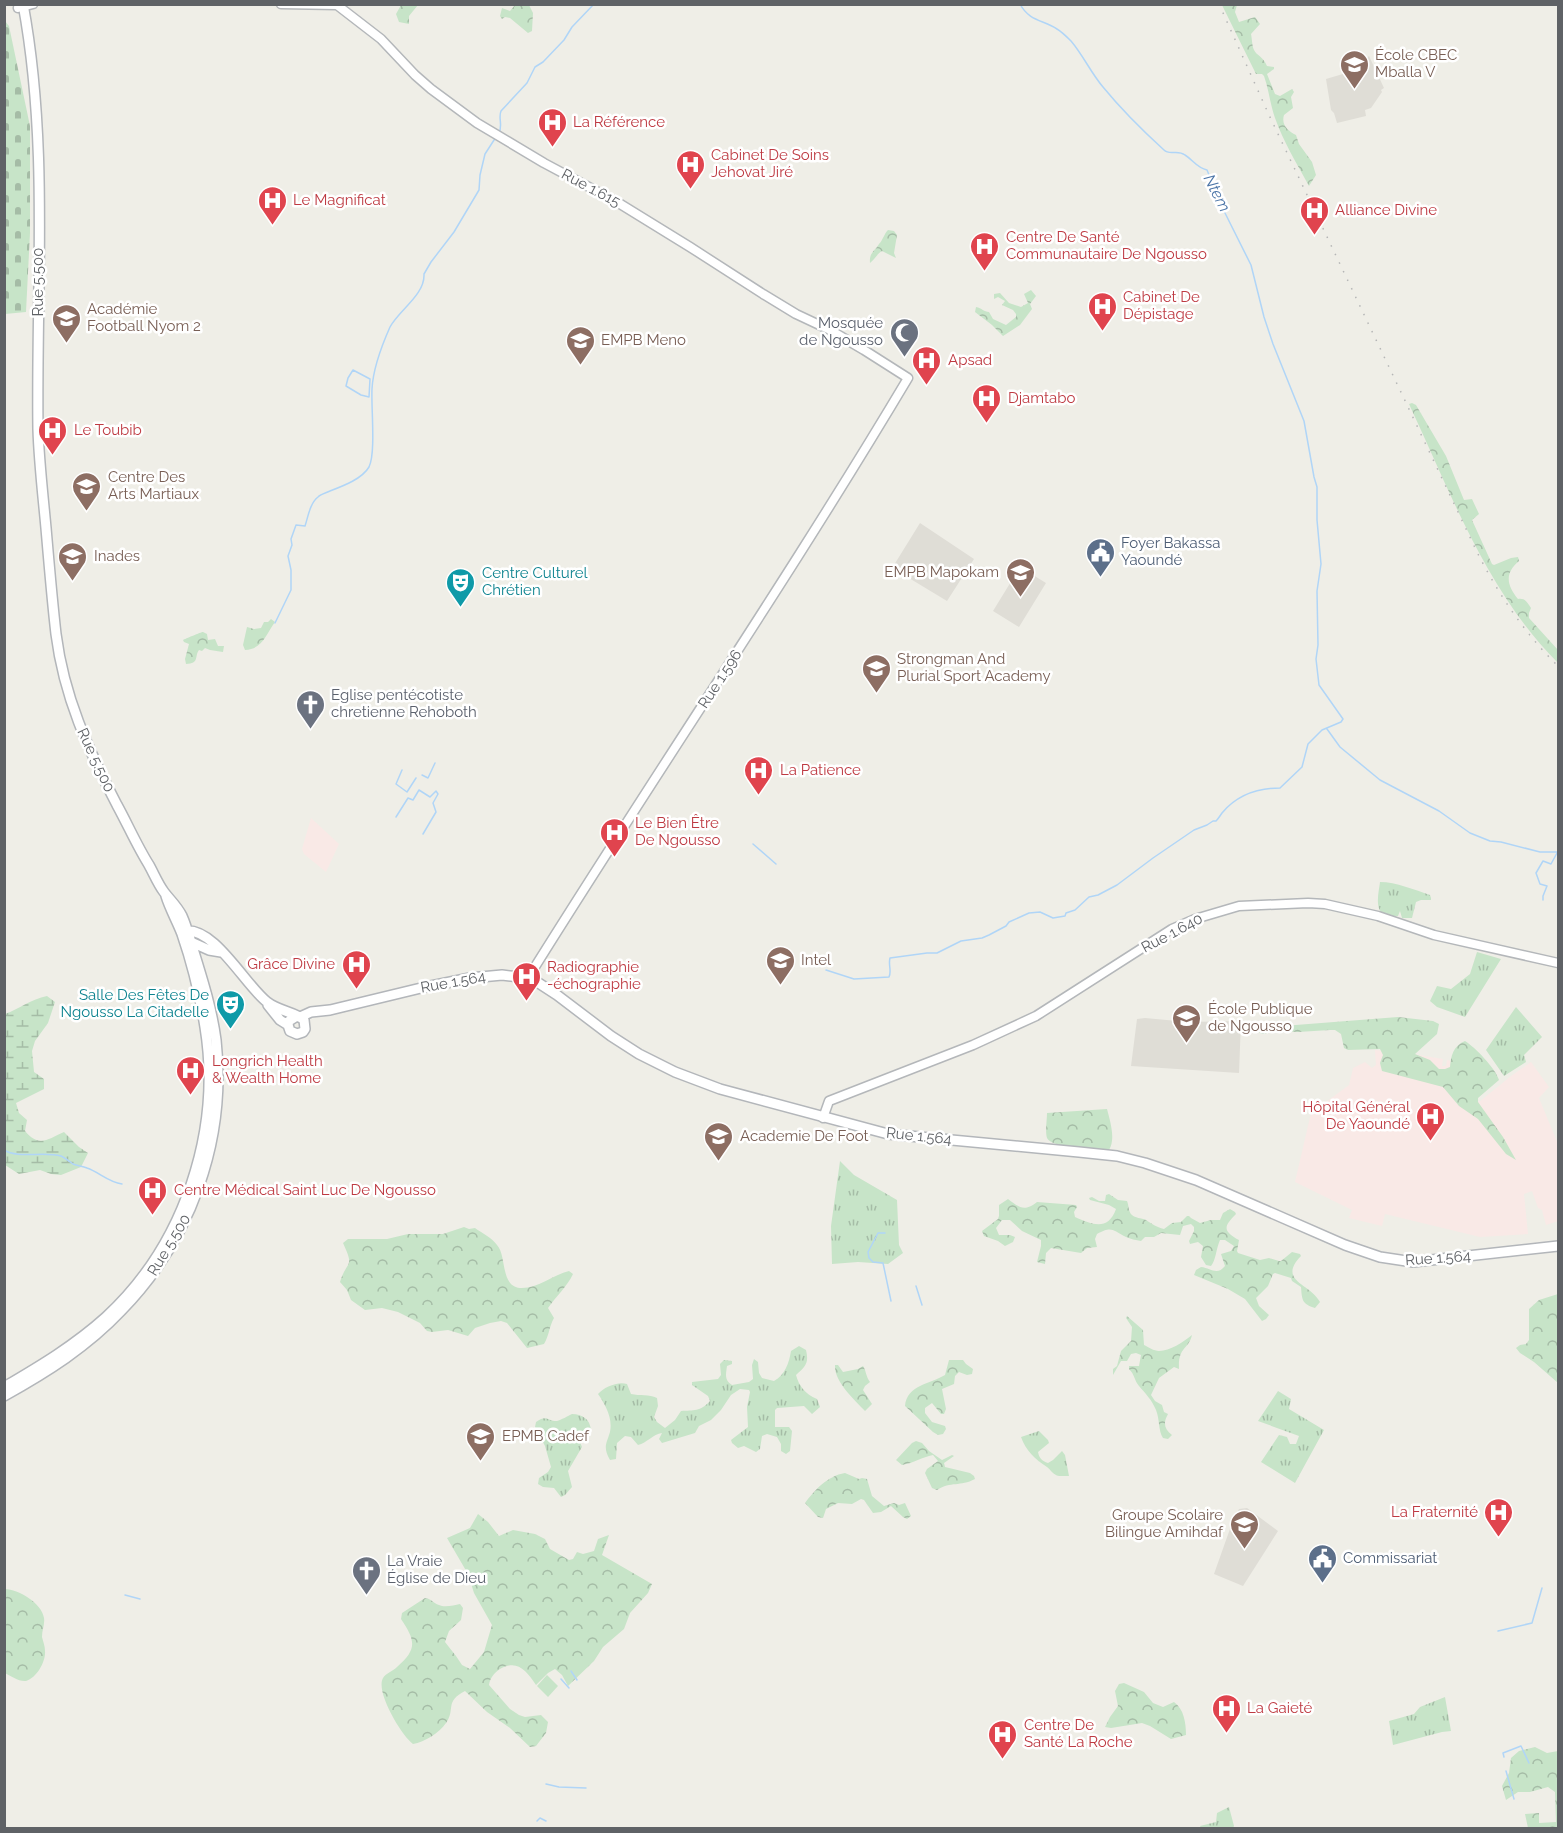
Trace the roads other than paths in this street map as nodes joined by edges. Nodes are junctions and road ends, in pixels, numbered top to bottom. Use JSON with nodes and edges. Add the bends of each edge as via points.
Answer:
{"nodes":[{"id":1,"x":282,"y":4,"type":"edge"},
{"id":2,"x":23,"y":6,"type":"edge"},
{"id":3,"x":908,"y":378,"type":"joint"},
{"id":4,"x":165,"y":894,"type":"junction"},
{"id":5,"x":182,"y":915,"type":"junction"},
{"id":6,"x":184,"y":931,"type":"junction"},
{"id":7,"x":202,"y":934,"type":"junction"},
{"id":8,"x":188,"y":941,"type":"junction"},
{"id":9,"x":209,"y":950,"type":"junction"},
{"id":10,"x":221,"y":952,"type":"junction"},
{"id":11,"x":1558,"y":963,"type":"edge"},
{"id":12,"x":199,"y":967,"type":"junction"},
{"id":13,"x":528,"y":978,"type":"junction"},
{"id":14,"x":265,"y":1001,"type":"junction"},
{"id":15,"x":206,"y":1010,"type":"junction"},
{"id":16,"x":301,"y":1020,"type":"junction"},
{"id":17,"x":288,"y":1025,"type":"junction"},
{"id":18,"x":823,"y":1118,"type":"junction"},
{"id":19,"x":1558,"y":1246,"type":"edge"},
{"id":20,"x":4,"y":1387,"type":"edge"},
{"id":21,"x":4,"y":1396,"type":"edge"}],
"edges":[{"from":1,"to":3,"type":"street","name":"Rue 1.615","via":[[337,5],[381,39],[415,75],[477,123],[617,202],[796,314]]},
{"from":2,"to":4,"type":"main road","name":"Rue 5.500","via":[[38,128],[39,453],[60,660],[81,731]]},
{"from":3,"to":13,"type":"street","name":"Rue 1.596","via":[[759,619]]},
{"from":4,"to":5,"type":"main road","name":"Rue 5.500"},
{"from":4,"to":6,"type":"main road"},
{"from":5,"to":6,"type":"main road","name":"Rue 5.500"},
{"from":5,"to":7,"type":"main road"},
{"from":6,"to":7,"type":"main road"},
{"from":6,"to":8,"type":"main road","name":"Rue 5.500"},
{"from":7,"to":10,"type":"main road"},
{"from":8,"to":9,"type":"main road"},
{"from":8,"to":12,"type":"main road","name":"Rue 5.500"},
{"from":8,"to":15,"type":"main road"},
{"from":9,"to":10,"type":"main road"},
{"from":9,"to":12,"type":"main road"},
{"from":10,"to":14,"type":"main road"},
{"from":11,"to":18,"type":"street","name":"Rue 1.640","via":[[1434,935],[1325,904],[1239,906],[1172,929],[1036,1016],[829,1101]]},
{"from":12,"to":15,"type":"main road","name":"Rue 5.500"},
{"from":13,"to":16,"type":"main road","name":"Rue 1.564","via":[[470,978]]},
{"from":13,"to":18,"type":"main road","name":"Rue 1.564","via":[[639,1054],[675,1072]]},
{"from":14,"to":16,"type":"main road"},
{"from":14,"to":17,"type":"main road"},
{"from":15,"to":20,"type":"main road","name":"Rue 5.500","via":[[205,1132],[196,1173],[178,1217],[153,1260],[123,1299],[88,1333]]},
{"from":15,"to":21,"type":"main road","name":"Rue 5.500","via":[[216,1040],[215,1113],[205,1170],[187,1216],[155,1271],[119,1313],[74,1353]]},
{"from":16,"to":17,"type":"main road","via":[[293,1017]]},
{"from":16,"to":17,"type":"main road","via":[[303,1032],[290,1031]]},
{"from":18,"to":19,"type":"main road","name":"Rue 1.564","via":[[888,1134],[1117,1156],[1212,1186],[1345,1245],[1399,1261]]}]}
